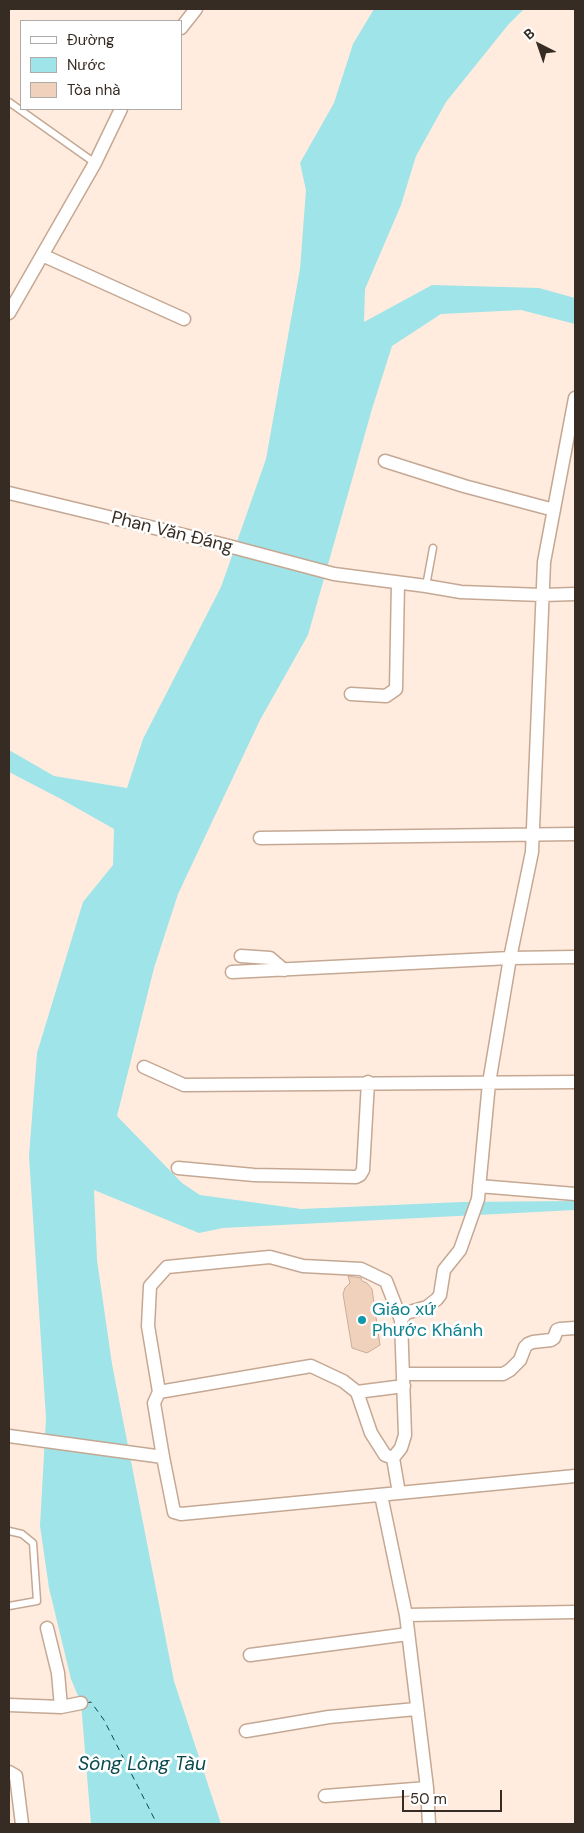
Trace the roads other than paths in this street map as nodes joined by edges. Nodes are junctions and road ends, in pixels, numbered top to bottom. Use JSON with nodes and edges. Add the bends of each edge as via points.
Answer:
{"nodes":[{"id":1,"x":196,"y":9,"type":"edge"},
{"id":2,"x":182,"y":27,"type":"edge"},
{"id":3,"x":9,"y":102,"type":"edge"},
{"id":4,"x":20,"y":110,"type":"edge"},
{"id":5,"x":20,"y":110,"type":"edge"},
{"id":6,"x":118,"y":114,"type":"edge"},
{"id":7,"x":95,"y":163,"type":"junction"},
{"id":8,"x":42,"y":255,"type":"junction"},
{"id":9,"x":9,"y":313,"type":"edge"},
{"id":10,"x":184,"y":319,"type":"dead end"},
{"id":11,"x":575,"y":398,"type":"edge"},
{"id":12,"x":384,"y":461,"type":"dead end"},
{"id":13,"x":9,"y":493,"type":"edge"},
{"id":14,"x":554,"y":510,"type":"junction"},
{"id":15,"x":433,"y":548,"type":"dead end"},
{"id":16,"x":427,"y":579,"type":"junction"},
{"id":17,"x":398,"y":583,"type":"junction"},
{"id":18,"x":542,"y":589,"type":"junction"},
{"id":19,"x":575,"y":594,"type":"edge"},
{"id":20,"x":351,"y":694,"type":"dead end"},
{"id":21,"x":575,"y":834,"type":"edge"},
{"id":22,"x":533,"y":835,"type":"junction"},
{"id":23,"x":260,"y":838,"type":"dead end"},
{"id":24,"x":242,"y":956,"type":"dead end"},
{"id":25,"x":510,"y":958,"type":"junction"},
{"id":26,"x":575,"y":958,"type":"edge"},
{"id":27,"x":284,"y":970,"type":"junction"},
{"id":28,"x":232,"y":972,"type":"dead end"},
{"id":29,"x":144,"y":1067,"type":"dead end"},
{"id":30,"x":368,"y":1082,"type":"junction"},
{"id":31,"x":575,"y":1082,"type":"edge"},
{"id":32,"x":489,"y":1083,"type":"junction"},
{"id":33,"x":178,"y":1168,"type":"dead end"},
{"id":34,"x":478,"y":1192,"type":"junction"},
{"id":35,"x":575,"y":1194,"type":"edge"},
{"id":36,"x":401,"y":1320,"type":"junction"},
{"id":37,"x":575,"y":1328,"type":"edge"},
{"id":38,"x":403,"y":1380,"type":"junction"},
{"id":39,"x":158,"y":1392,"type":"junction"},
{"id":40,"x":356,"y":1392,"type":"junction"},
{"id":41,"x":11,"y":1437,"type":"edge"},
{"id":42,"x":163,"y":1457,"type":"junction"},
{"id":43,"x":393,"y":1458,"type":"junction"},
{"id":44,"x":575,"y":1476,"type":"edge"},
{"id":45,"x":400,"y":1493,"type":"junction"},
{"id":46,"x":381,"y":1495,"type":"junction"},
{"id":47,"x":9,"y":1532,"type":"edge"},
{"id":48,"x":9,"y":1606,"type":"edge"},
{"id":49,"x":575,"y":1612,"type":"edge"},
{"id":50,"x":406,"y":1615,"type":"junction"},
{"id":51,"x":47,"y":1628,"type":"dead end"},
{"id":52,"x":408,"y":1634,"type":"junction"},
{"id":53,"x":250,"y":1655,"type":"dead end"},
{"id":54,"x":81,"y":1703,"type":"dead end"},
{"id":55,"x":9,"y":1705,"type":"edge"},
{"id":56,"x":61,"y":1706,"type":"junction"},
{"id":57,"x":416,"y":1709,"type":"junction"},
{"id":58,"x":246,"y":1731,"type":"dead end"},
{"id":59,"x":9,"y":1772,"type":"edge"},
{"id":60,"x":427,"y":1788,"type":"junction"},
{"id":61,"x":325,"y":1796,"type":"dead end"},
{"id":62,"x":22,"y":1824,"type":"edge"},
{"id":63,"x":429,"y":1824,"type":"edge"}],
"edges":[{"from":1,"to":2,"type":"street"},
{"from":3,"to":5,"type":"lane"},
{"from":4,"to":7,"type":"lane"},
{"from":6,"to":7,"type":"street"},
{"from":7,"to":8,"type":"street"},
{"from":8,"to":9,"type":"street"},
{"from":8,"to":10,"type":"street"},
{"from":11,"to":14,"type":"street"},
{"from":12,"to":14,"type":"street"},
{"from":13,"to":17,"type":"street","name":"Phan Văn Đáng","via":[[334,574]]},
{"from":14,"to":18,"type":"street"},
{"from":15,"to":16,"type":"lane"},
{"from":16,"to":17,"type":"street","name":"Phan Văn Đáng"},
{"from":16,"to":18,"type":"street","name":"Phan Văn Đáng","via":[[461,592]]},
{"from":17,"to":20,"type":"street","via":[[396,689],[386,696]]},
{"from":18,"to":19,"type":"street","name":"Phan Văn Đáng"},
{"from":18,"to":22,"type":"street"},
{"from":21,"to":22,"type":"street"},
{"from":22,"to":23,"type":"street"},
{"from":22,"to":25,"type":"street","via":[[529,872]]},
{"from":24,"to":27,"type":"street","via":[[270,958]]},
{"from":25,"to":26,"type":"street"},
{"from":25,"to":27,"type":"street"},
{"from":25,"to":32,"type":"street"},
{"from":27,"to":28,"type":"street"},
{"from":29,"to":30,"type":"street","via":[[184,1085]]},
{"from":30,"to":32,"type":"street"},
{"from":30,"to":33,"type":"street","via":[[363,1170],[356,1177],[254,1175]]},
{"from":31,"to":32,"type":"street"},
{"from":32,"to":34,"type":"street"},
{"from":34,"to":35,"type":"street"},
{"from":34,"to":36,"type":"street","via":[[457,1255],[444,1270],[440,1295],[427,1307],[406,1313]]},
{"from":36,"to":38,"type":"street"},
{"from":36,"to":39,"type":"street","via":[[386,1281],[361,1269],[302,1266],[270,1258],[167,1267],[150,1286],[148,1326]]},
{"from":37,"to":38,"type":"street","via":[[557,1330],[551,1340],[528,1344],[520,1360],[503,1374]]},
{"from":38,"to":40,"type":"street"},
{"from":38,"to":43,"type":"street","via":[[405,1435]]},
{"from":39,"to":40,"type":"street","via":[[311,1366],[343,1381]]},
{"from":39,"to":42,"type":"street","via":[[154,1403]]},
{"from":40,"to":43,"type":"street","via":[[371,1433],[385,1455]]},
{"from":41,"to":42,"type":"street"},
{"from":42,"to":46,"type":"street","via":[[174,1512],[181,1514]]},
{"from":43,"to":45,"type":"street"},
{"from":44,"to":45,"type":"street"},
{"from":45,"to":46,"type":"street"},
{"from":46,"to":50,"type":"street"},
{"from":47,"to":48,"type":"lane","via":[[22,1534],[33,1543],[37,1601]]},
{"from":49,"to":50,"type":"street"},
{"from":50,"to":52,"type":"street"},
{"from":51,"to":56,"type":"street","via":[[58,1674]]},
{"from":52,"to":53,"type":"street"},
{"from":52,"to":57,"type":"street"},
{"from":54,"to":56,"type":"street"},
{"from":55,"to":56,"type":"street"},
{"from":57,"to":58,"type":"street","via":[[329,1717]]},
{"from":57,"to":60,"type":"street"},
{"from":59,"to":62,"type":"street","via":[[16,1776]]},
{"from":60,"to":61,"type":"street"},
{"from":60,"to":63,"type":"street"}]}
